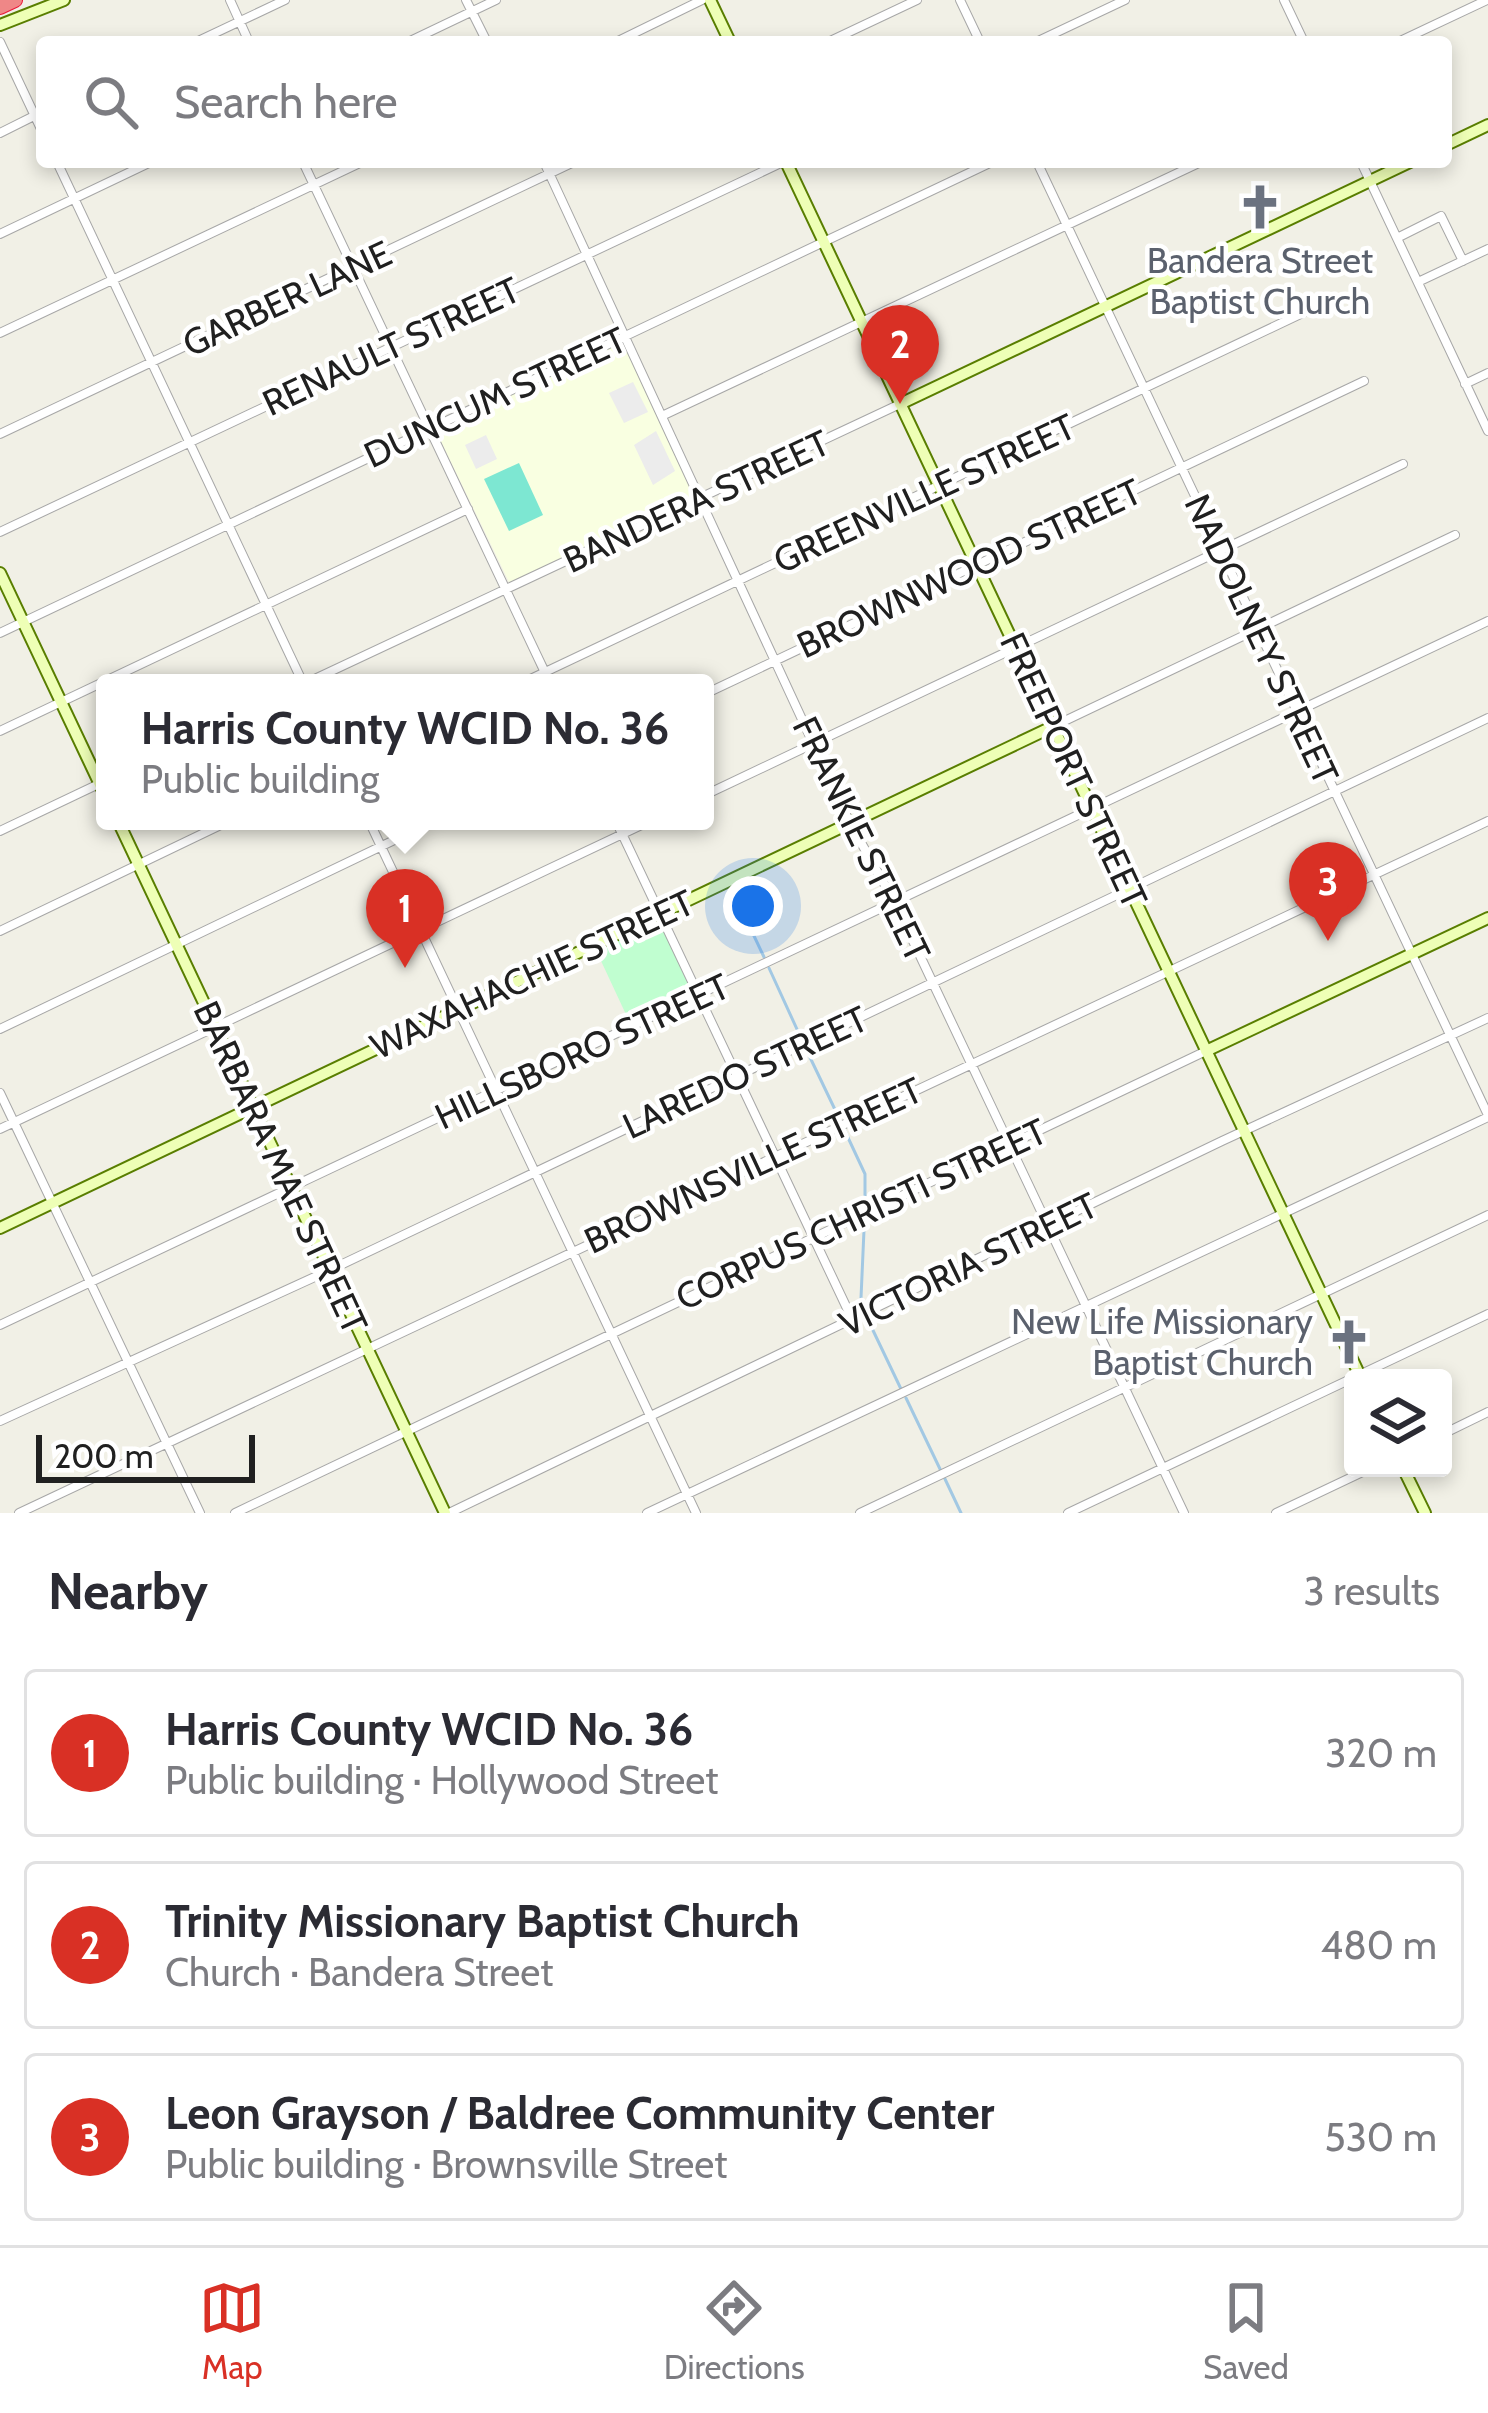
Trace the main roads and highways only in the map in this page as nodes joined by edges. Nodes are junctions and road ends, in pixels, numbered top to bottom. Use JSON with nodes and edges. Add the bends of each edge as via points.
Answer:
{"nodes":[{"id":1,"x":15,"y":0,"type":"edge"},
{"id":2,"x":0,"y":7,"type":"edge"}],
"edges":[{"from":1,"to":2,"type":"highway"}]}
